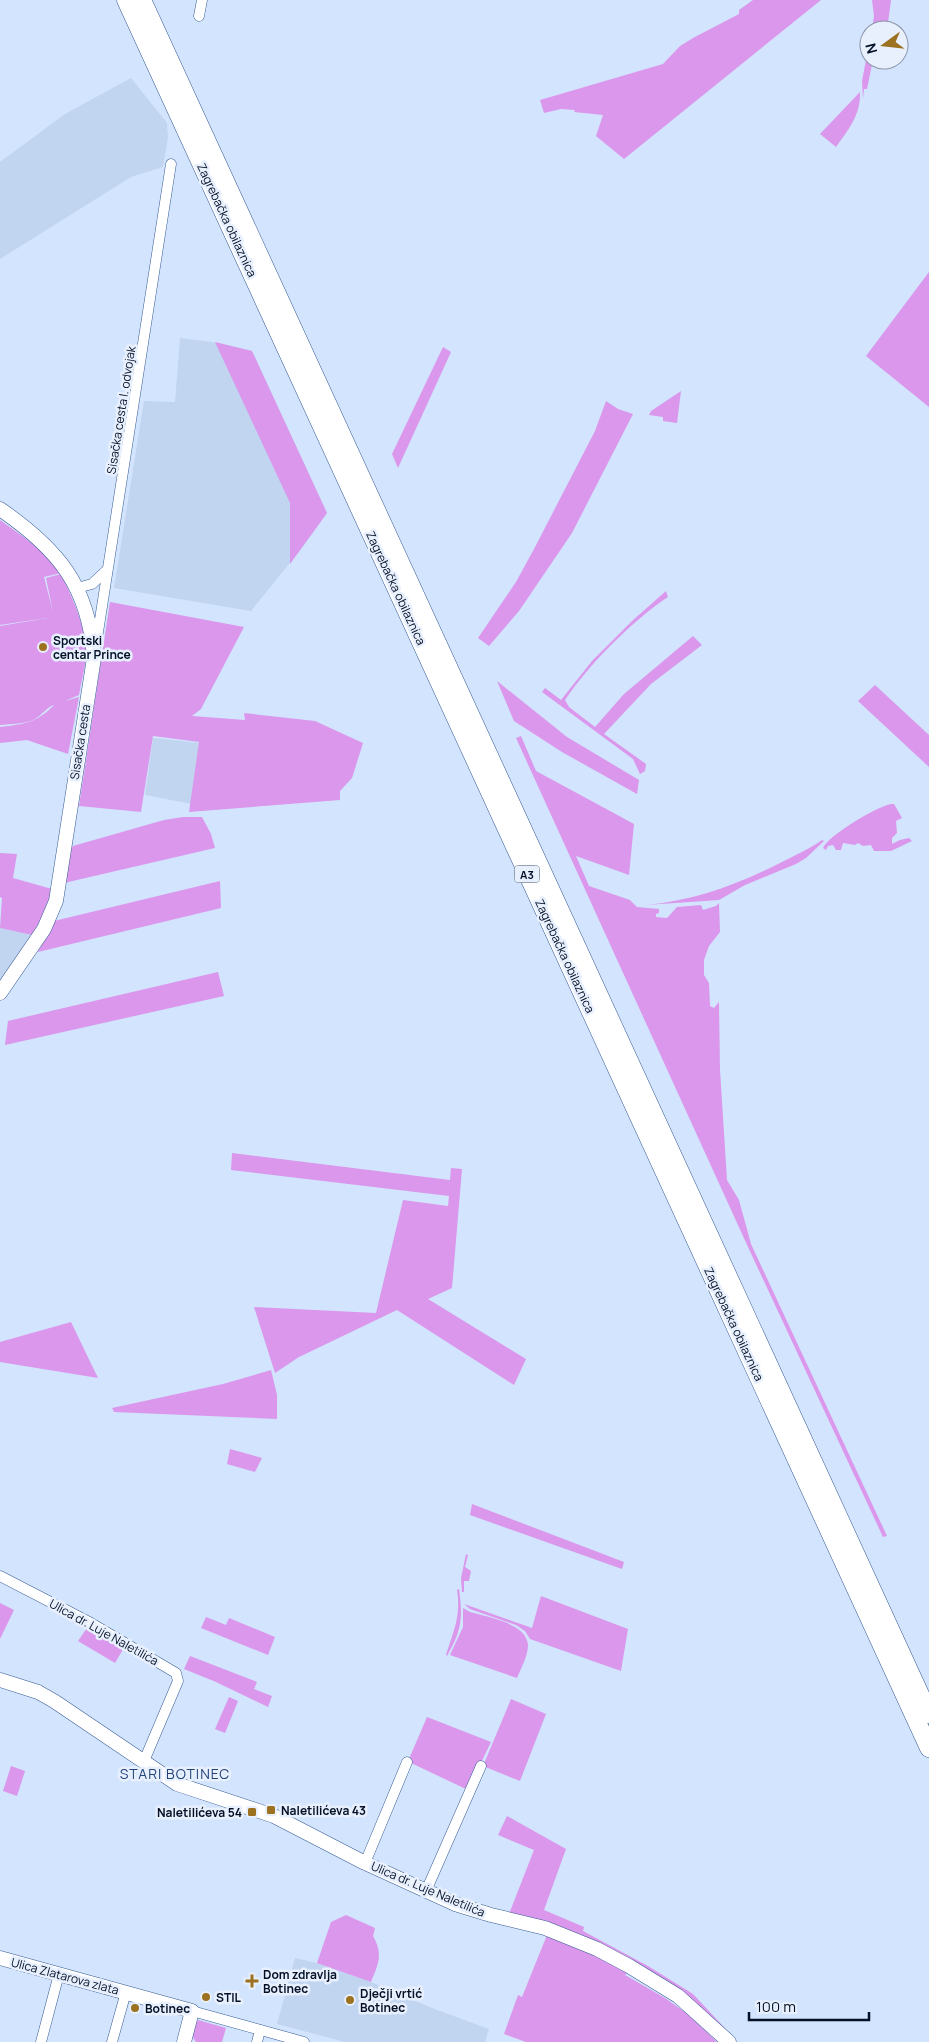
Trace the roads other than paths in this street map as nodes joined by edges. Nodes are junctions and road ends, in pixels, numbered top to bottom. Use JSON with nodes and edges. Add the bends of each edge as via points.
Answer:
{"nodes":[{"id":1,"x":126,"y":0,"type":"edge"},
{"id":2,"x":142,"y":0,"type":"edge"},
{"id":3,"x":202,"y":0,"type":"edge"},
{"id":4,"x":199,"y":16,"type":"dead end"},
{"id":5,"x":170,"y":164,"type":"dead end"},
{"id":6,"x":0,"y":509,"type":"edge"},
{"id":7,"x":108,"y":568,"type":"junction"},
{"id":8,"x":77,"y":588,"type":"junction"},
{"id":9,"x":94,"y":658,"type":"junction"},
{"id":10,"x":0,"y":993,"type":"edge"},
{"id":11,"x":0,"y":1576,"type":"edge"},
{"id":12,"x":0,"y":1680,"type":"edge"},
{"id":13,"x":929,"y":1714,"type":"edge"},
{"id":14,"x":929,"y":1748,"type":"edge"},
{"id":15,"x":144,"y":1762,"type":"junction"},
{"id":16,"x":407,"y":1762,"type":"dead end"},
{"id":17,"x":481,"y":1766,"type":"dead end"},
{"id":18,"x":365,"y":1863,"type":"junction"},
{"id":19,"x":426,"y":1891,"type":"junction"},
{"id":20,"x":0,"y":1958,"type":"edge"},
{"id":21,"x":59,"y":1974,"type":"junction"},
{"id":22,"x":126,"y":1992,"type":"junction"},
{"id":23,"x":192,"y":2010,"type":"junction"},
{"id":24,"x":260,"y":2030,"type":"junction"},
{"id":25,"x":41,"y":2042,"type":"edge"},
{"id":26,"x":112,"y":2042,"type":"edge"},
{"id":27,"x":184,"y":2042,"type":"edge"},
{"id":28,"x":257,"y":2042,"type":"edge"},
{"id":29,"x":304,"y":2042,"type":"edge"},
{"id":30,"x":729,"y":2042,"type":"edge"}],
"edges":[{"from":1,"to":14,"type":"highway","name":"Zagrebačka obilaznica","number":"A3"},
{"from":2,"to":13,"type":"highway","name":"Zagrebačka obilaznica","number":"A3"},
{"from":3,"to":4,"type":"street"},
{"from":5,"to":7,"type":"street","name":"Sisačka cesta I. odvojak"},
{"from":6,"to":8,"type":"street","name":"Sisačka cesta","via":[[55,555]]},
{"from":7,"to":8,"type":"street","via":[[92,584]]},
{"from":7,"to":9,"type":"street","name":"Sisačka cesta I. odvojak"},
{"from":8,"to":9,"type":"street","name":"Sisačka cesta","via":[[86,612]]},
{"from":9,"to":10,"type":"street","name":"Sisačka cesta","via":[[56,901],[44,930]]},
{"from":11,"to":15,"type":"street","name":"Ulica dr. Luje Naletilića","via":[[176,1672],[178,1681]]},
{"from":12,"to":15,"type":"street","name":"Ulica dr. Luje Naletilića","via":[[38,1692],[54,1701]]},
{"from":15,"to":18,"type":"street","name":"Ulica dr. Luje Naletilića","via":[[177,1784],[274,1816]]},
{"from":16,"to":18,"type":"street"},
{"from":17,"to":19,"type":"street"},
{"from":18,"to":19,"type":"street","name":"Ulica dr. Luje Naletilića"},
{"from":19,"to":30,"type":"street","name":"Ulica dr. Luje Naletilića","via":[[474,1910],[546,1928],[597,1949],[678,1996]]},
{"from":20,"to":21,"type":"street","name":"Ulica Zlatarova zlata"},
{"from":21,"to":22,"type":"street","name":"Ulica Zlatarova zlata"},
{"from":21,"to":25,"type":"street"},
{"from":22,"to":23,"type":"street","name":"Ulica Zlatarova zlata"},
{"from":22,"to":26,"type":"street"},
{"from":23,"to":24,"type":"street","name":"Ulica Zlatarova zlata"},
{"from":23,"to":27,"type":"street"},
{"from":24,"to":28,"type":"street"},
{"from":24,"to":29,"type":"street","name":"Ulica Zlatarova zlata"}]}
